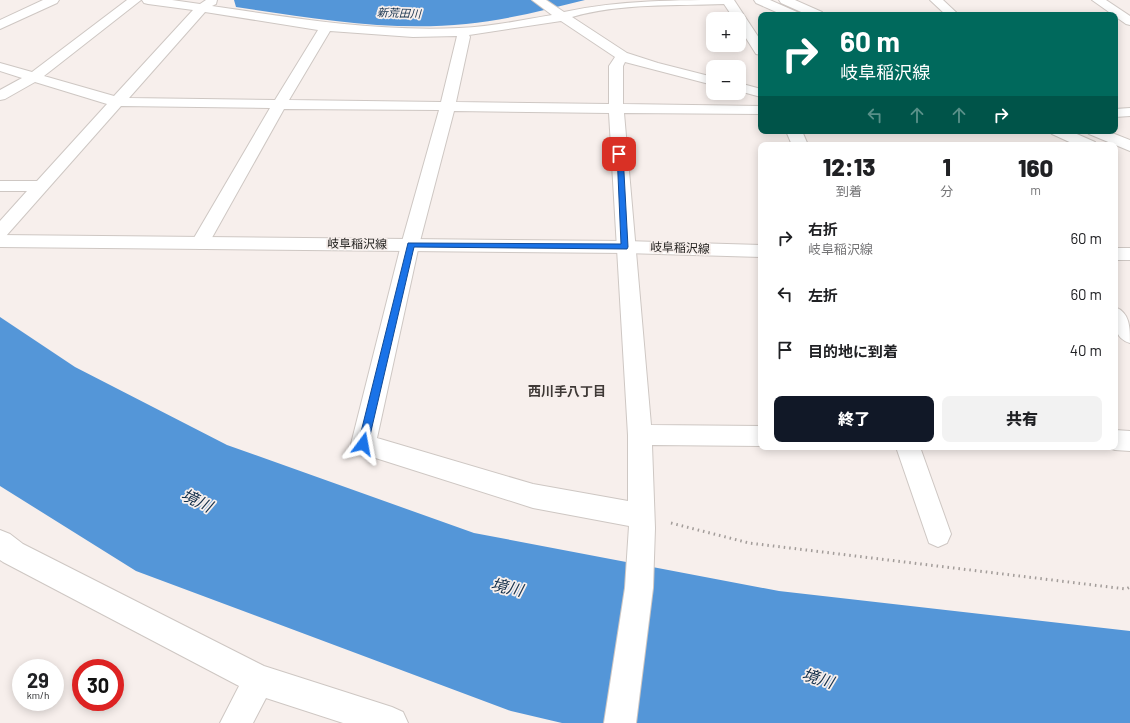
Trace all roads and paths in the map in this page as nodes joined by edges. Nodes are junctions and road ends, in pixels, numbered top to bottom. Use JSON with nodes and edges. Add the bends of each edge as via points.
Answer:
{"nodes":[{"id":1,"x":53,"y":0,"type":"edge"},
{"id":2,"x":136,"y":0,"type":"edge"},
{"id":3,"x":148,"y":0,"type":"edge"},
{"id":4,"x":538,"y":0,"type":"edge"},
{"id":5,"x":631,"y":0,"type":"edge"},
{"id":6,"x":760,"y":0,"type":"edge"},
{"id":7,"x":785,"y":0,"type":"edge"},
{"id":8,"x":936,"y":0,"type":"edge"},
{"id":9,"x":1098,"y":0,"type":"edge"},
{"id":10,"x":209,"y":3,"type":"edge"},
{"id":11,"x":616,"y":5,"type":"junction"},
{"id":12,"x":786,"y":12,"type":"edge"},
{"id":13,"x":811,"y":12,"type":"edge"},
{"id":14,"x":950,"y":12,"type":"edge"},
{"id":15,"x":1116,"y":12,"type":"edge"},
{"id":16,"x":1118,"y":13,"type":"edge"},
{"id":17,"x":558,"y":15,"type":"junction"},
{"id":18,"x":1130,"y":21,"type":"edge"},
{"id":19,"x":0,"y":25,"type":"edge"},
{"id":20,"x":326,"y":27,"type":"junction"},
{"id":21,"x":461,"y":32,"type":"junction"},
{"id":22,"x":758,"y":46,"type":"edge"},
{"id":23,"x":622,"y":56,"type":"junction"},
{"id":24,"x":0,"y":67,"type":"edge"},
{"id":25,"x":34,"y":77,"type":"junction"},
{"id":26,"x":706,"y":79,"type":"edge"},
{"id":27,"x":746,"y":89,"type":"edge"},
{"id":28,"x":758,"y":92,"type":"edge"},
{"id":29,"x":0,"y":96,"type":"edge"},
{"id":30,"x":117,"y":102,"type":"junction"},
{"id":31,"x":279,"y":105,"type":"junction"},
{"id":32,"x":448,"y":105,"type":"junction"},
{"id":33,"x":616,"y":108,"type":"junction"},
{"id":34,"x":758,"y":110,"type":"edge"},
{"id":35,"x":1130,"y":112,"type":"edge"},
{"id":36,"x":1118,"y":113,"type":"edge"},
{"id":37,"x":1064,"y":134,"type":"edge"},
{"id":38,"x":1098,"y":134,"type":"edge"},
{"id":39,"x":1082,"y":142,"type":"edge"},
{"id":40,"x":1108,"y":142,"type":"edge"},
{"id":41,"x":0,"y":186,"type":"edge"},
{"id":42,"x":41,"y":186,"type":"junction"},
{"id":43,"x":0,"y":232,"type":"edge"},
{"id":44,"x":0,"y":241,"type":"edge"},
{"id":45,"x":200,"y":243,"type":"junction"},
{"id":46,"x":410,"y":245,"type":"junction"},
{"id":47,"x":625,"y":247,"type":"junction"},
{"id":48,"x":758,"y":251,"type":"edge"},
{"id":49,"x":1118,"y":254,"type":"edge"},
{"id":50,"x":1130,"y":254,"type":"edge"},
{"id":51,"x":1118,"y":319,"type":"edge"},
{"id":52,"x":1130,"y":335,"type":"edge"},
{"id":53,"x":640,"y":435,"type":"junction"},
{"id":54,"x":758,"y":436,"type":"edge"},
{"id":55,"x":1118,"y":440,"type":"edge"},
{"id":56,"x":1130,"y":441,"type":"edge"},
{"id":57,"x":909,"y":450,"type":"edge"},
{"id":58,"x":642,"y":522,"type":"junction"},
{"id":59,"x":938,"y":534,"type":"dead end"},
{"id":60,"x":4,"y":553,"type":"edge"},
{"id":61,"x":1130,"y":587,"type":"edge"},
{"id":62,"x":259,"y":680,"type":"junction"},
{"id":63,"x":236,"y":723,"type":"edge"},
{"id":64,"x":392,"y":723,"type":"edge"},
{"id":65,"x":620,"y":723,"type":"edge"}],
"edges":[{"from":1,"to":19,"type":"street"},
{"from":2,"to":25,"type":"street"},
{"from":3,"to":10,"type":"street"},
{"from":4,"to":17,"type":"street"},
{"from":5,"to":11,"type":"street"},
{"from":6,"to":12,"type":"street"},
{"from":7,"to":13,"type":"street"},
{"from":8,"to":14,"type":"street"},
{"from":9,"to":15,"type":"street"},
{"from":10,"to":20,"type":"street"},
{"from":10,"to":30,"type":"street"},
{"from":11,"to":17,"type":"street"},
{"from":11,"to":22,"type":"street","via":[[728,0]]},
{"from":16,"to":18,"type":"street"},
{"from":17,"to":21,"type":"street","via":[[503,27]]},
{"from":17,"to":23,"type":"street"},
{"from":20,"to":21,"type":"street","via":[[413,33]]},
{"from":20,"to":31,"type":"street"},
{"from":21,"to":32,"type":"street","via":[[464,38]]},
{"from":23,"to":26,"type":"street"},
{"from":23,"to":33,"type":"street","via":[[616,66]]},
{"from":24,"to":25,"type":"street"},
{"from":25,"to":29,"type":"street"},
{"from":25,"to":30,"type":"street"},
{"from":27,"to":28,"type":"street"},
{"from":30,"to":31,"type":"street"},
{"from":30,"to":42,"type":"street"},
{"from":31,"to":32,"type":"street"},
{"from":31,"to":45,"type":"street"},
{"from":32,"to":33,"type":"street"},
{"from":32,"to":46,"type":"street"},
{"from":33,"to":34,"type":"street"},
{"from":33,"to":47,"type":"street"},
{"from":35,"to":36,"type":"street"},
{"from":37,"to":39,"type":"street"},
{"from":38,"to":40,"type":"street"},
{"from":41,"to":42,"type":"street"},
{"from":42,"to":43,"type":"street"},
{"from":44,"to":45,"type":"street","name":"岐阜稲沢線"},
{"from":45,"to":46,"type":"street","name":"岐阜稲沢線"},
{"from":46,"to":47,"type":"street","name":"岐阜稲沢線"},
{"from":46,"to":58,"type":"street","via":[[363,444],[533,496]]},
{"from":47,"to":48,"type":"street","name":"岐阜稲沢線"},
{"from":47,"to":53,"type":"street"},
{"from":49,"to":50,"type":"street"},
{"from":51,"to":52,"type":"street"},
{"from":53,"to":54,"type":"street"},
{"from":53,"to":58,"type":"street"},
{"from":55,"to":56,"type":"street"},
{"from":57,"to":59,"type":"street"},
{"from":58,"to":61,"type":"path","via":[[749,543],[1126,589]]},
{"from":58,"to":65,"type":"street","via":[[639,588]]},
{"from":60,"to":62,"type":"street"},
{"from":62,"to":63,"type":"street"},
{"from":62,"to":64,"type":"street"}]}
